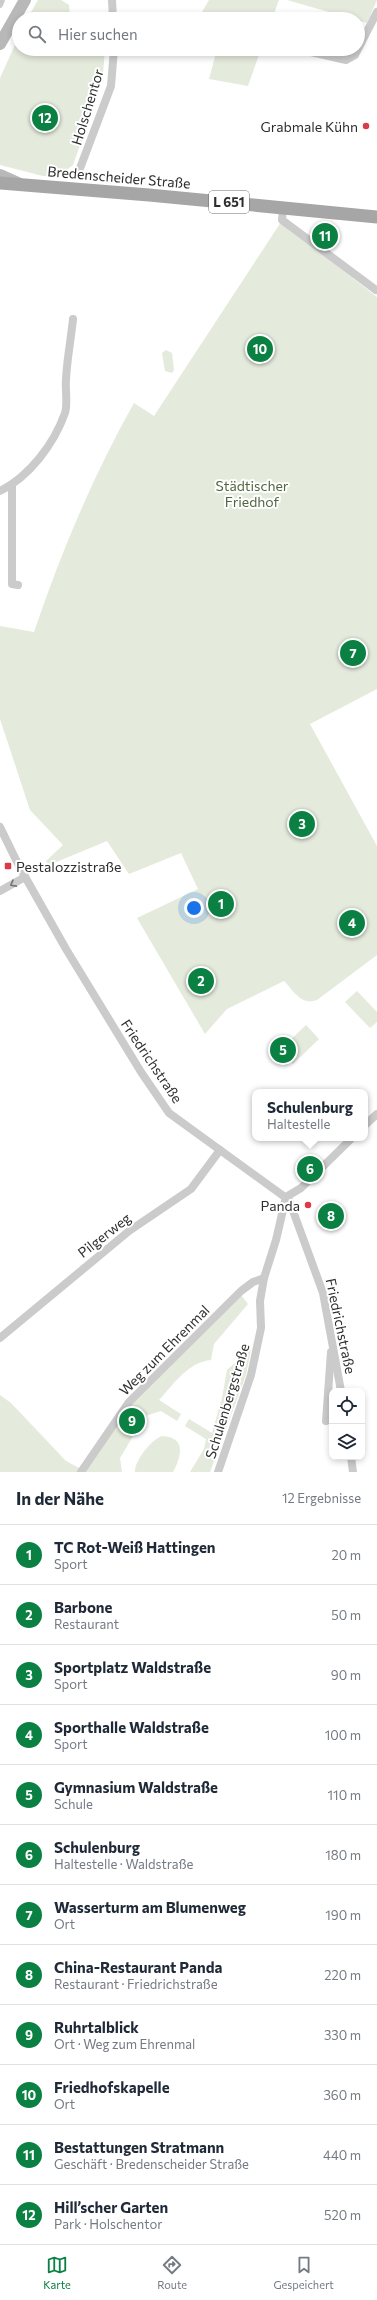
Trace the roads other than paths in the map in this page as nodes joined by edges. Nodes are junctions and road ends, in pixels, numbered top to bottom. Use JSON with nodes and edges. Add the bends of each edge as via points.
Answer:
{"nodes":[{"id":1,"x":2,"y":0,"type":"edge"},
{"id":2,"x":25,"y":0,"type":"edge"},
{"id":3,"x":112,"y":0,"type":"edge"},
{"id":4,"x":0,"y":5,"type":"edge"},
{"id":5,"x":18,"y":12,"type":"edge"},
{"id":6,"x":113,"y":12,"type":"edge"},
{"id":7,"x":377,"y":12,"type":"edge"},
{"id":8,"x":12,"y":23,"type":"edge"},
{"id":9,"x":365,"y":35,"type":"edge"},
{"id":10,"x":0,"y":44,"type":"edge"},
{"id":11,"x":113,"y":56,"type":"edge"},
{"id":12,"x":329,"y":56,"type":"edge"},
{"id":13,"x":353,"y":56,"type":"edge"},
{"id":14,"x":79,"y":171,"type":"dead end"},
{"id":15,"x":0,"y":175,"type":"edge"},
{"id":16,"x":0,"y":183,"type":"edge"},
{"id":17,"x":21,"y":185,"type":"junction"},
{"id":18,"x":283,"y":207,"type":"junction"},
{"id":19,"x":377,"y":217,"type":"edge"},
{"id":20,"x":376,"y":290,"type":"edge"},
{"id":21,"x":73,"y":319,"type":"dead end"},
{"id":22,"x":12,"y":485,"type":"junction"},
{"id":23,"x":0,"y":491,"type":"edge"},
{"id":24,"x":18,"y":585,"type":"dead end"},
{"id":25,"x":0,"y":828,"type":"edge"},
{"id":26,"x":25,"y":877,"type":"junction"},
{"id":27,"x":0,"y":891,"type":"edge"},
{"id":28,"x":377,"y":1114,"type":"edge"},
{"id":29,"x":368,"y":1122,"type":"edge"},
{"id":30,"x":349,"y":1141,"type":"edge"},
{"id":31,"x":220,"y":1150,"type":"junction"},
{"id":32,"x":286,"y":1197,"type":"junction"},
{"id":33,"x":264,"y":1278,"type":"junction"},
{"id":34,"x":0,"y":1338,"type":"edge"},
{"id":35,"x":332,"y":1342,"type":"junction"},
{"id":36,"x":340,"y":1388,"type":"edge"},
{"id":37,"x":326,"y":1421,"type":"dead end"},
{"id":38,"x":351,"y":1460,"type":"edge"},
{"id":39,"x":81,"y":1472,"type":"edge"},
{"id":40,"x":218,"y":1472,"type":"edge"},
{"id":41,"x":353,"y":1472,"type":"edge"}],
"edges":[{"from":1,"to":4,"type":"street"},
{"from":2,"to":5,"type":"main road"},
{"from":3,"to":6,"type":"street"},
{"from":7,"to":9,"type":"street"},
{"from":8,"to":10,"type":"main road"},
{"from":11,"to":14,"type":"street","name":"Holschentor","via":[[111,86]]},
{"from":12,"to":13,"type":"street","via":[[346,60]]},
{"from":15,"to":17,"type":"main road"},
{"from":16,"to":17,"type":"main road","name":"Bredenscheider Straße","number":"L 651"},
{"from":17,"to":18,"type":"main road","name":"Bredenscheider Straße","number":"L 651"},
{"from":18,"to":19,"type":"main road","name":"Bredenscheider Straße","number":"L 651"},
{"from":18,"to":20,"type":"street","via":[[282,220]]},
{"from":21,"to":22,"type":"street","via":[[66,379],[66,412],[50,442],[30,470]]},
{"from":22,"to":23,"type":"street"},
{"from":22,"to":24,"type":"street","via":[[12,584]]},
{"from":25,"to":26,"type":"street","name":"Friedrichstraße"},
{"from":26,"to":27,"type":"street","one_way":true},
{"from":26,"to":31,"type":"street","name":"Friedrichstraße","via":[[137,1066],[169,1113]]},
{"from":28,"to":29,"type":"street"},
{"from":30,"to":32,"type":"street","via":[[301,1188]]},
{"from":31,"to":32,"type":"street","name":"Friedrichstraße"},
{"from":31,"to":34,"type":"street","name":"Pilgerweg","via":[[191,1189],[129,1231]]},
{"from":32,"to":33,"type":"street","name":"Schulenbergstraße"},
{"from":32,"to":35,"type":"street","name":"Friedrichstraße","via":[[291,1204],[323,1293]]},
{"from":33,"to":39,"type":"street","name":"Weg zum Ehrenmal","via":[[241,1291],[129,1402]]},
{"from":33,"to":40,"type":"street","name":"Schulenbergstraße","via":[[260,1301],[261,1328],[251,1375]]},
{"from":35,"to":36,"type":"street","name":"Friedrichstraße"},
{"from":35,"to":37,"type":"street"},
{"from":38,"to":41,"type":"street"}]}
